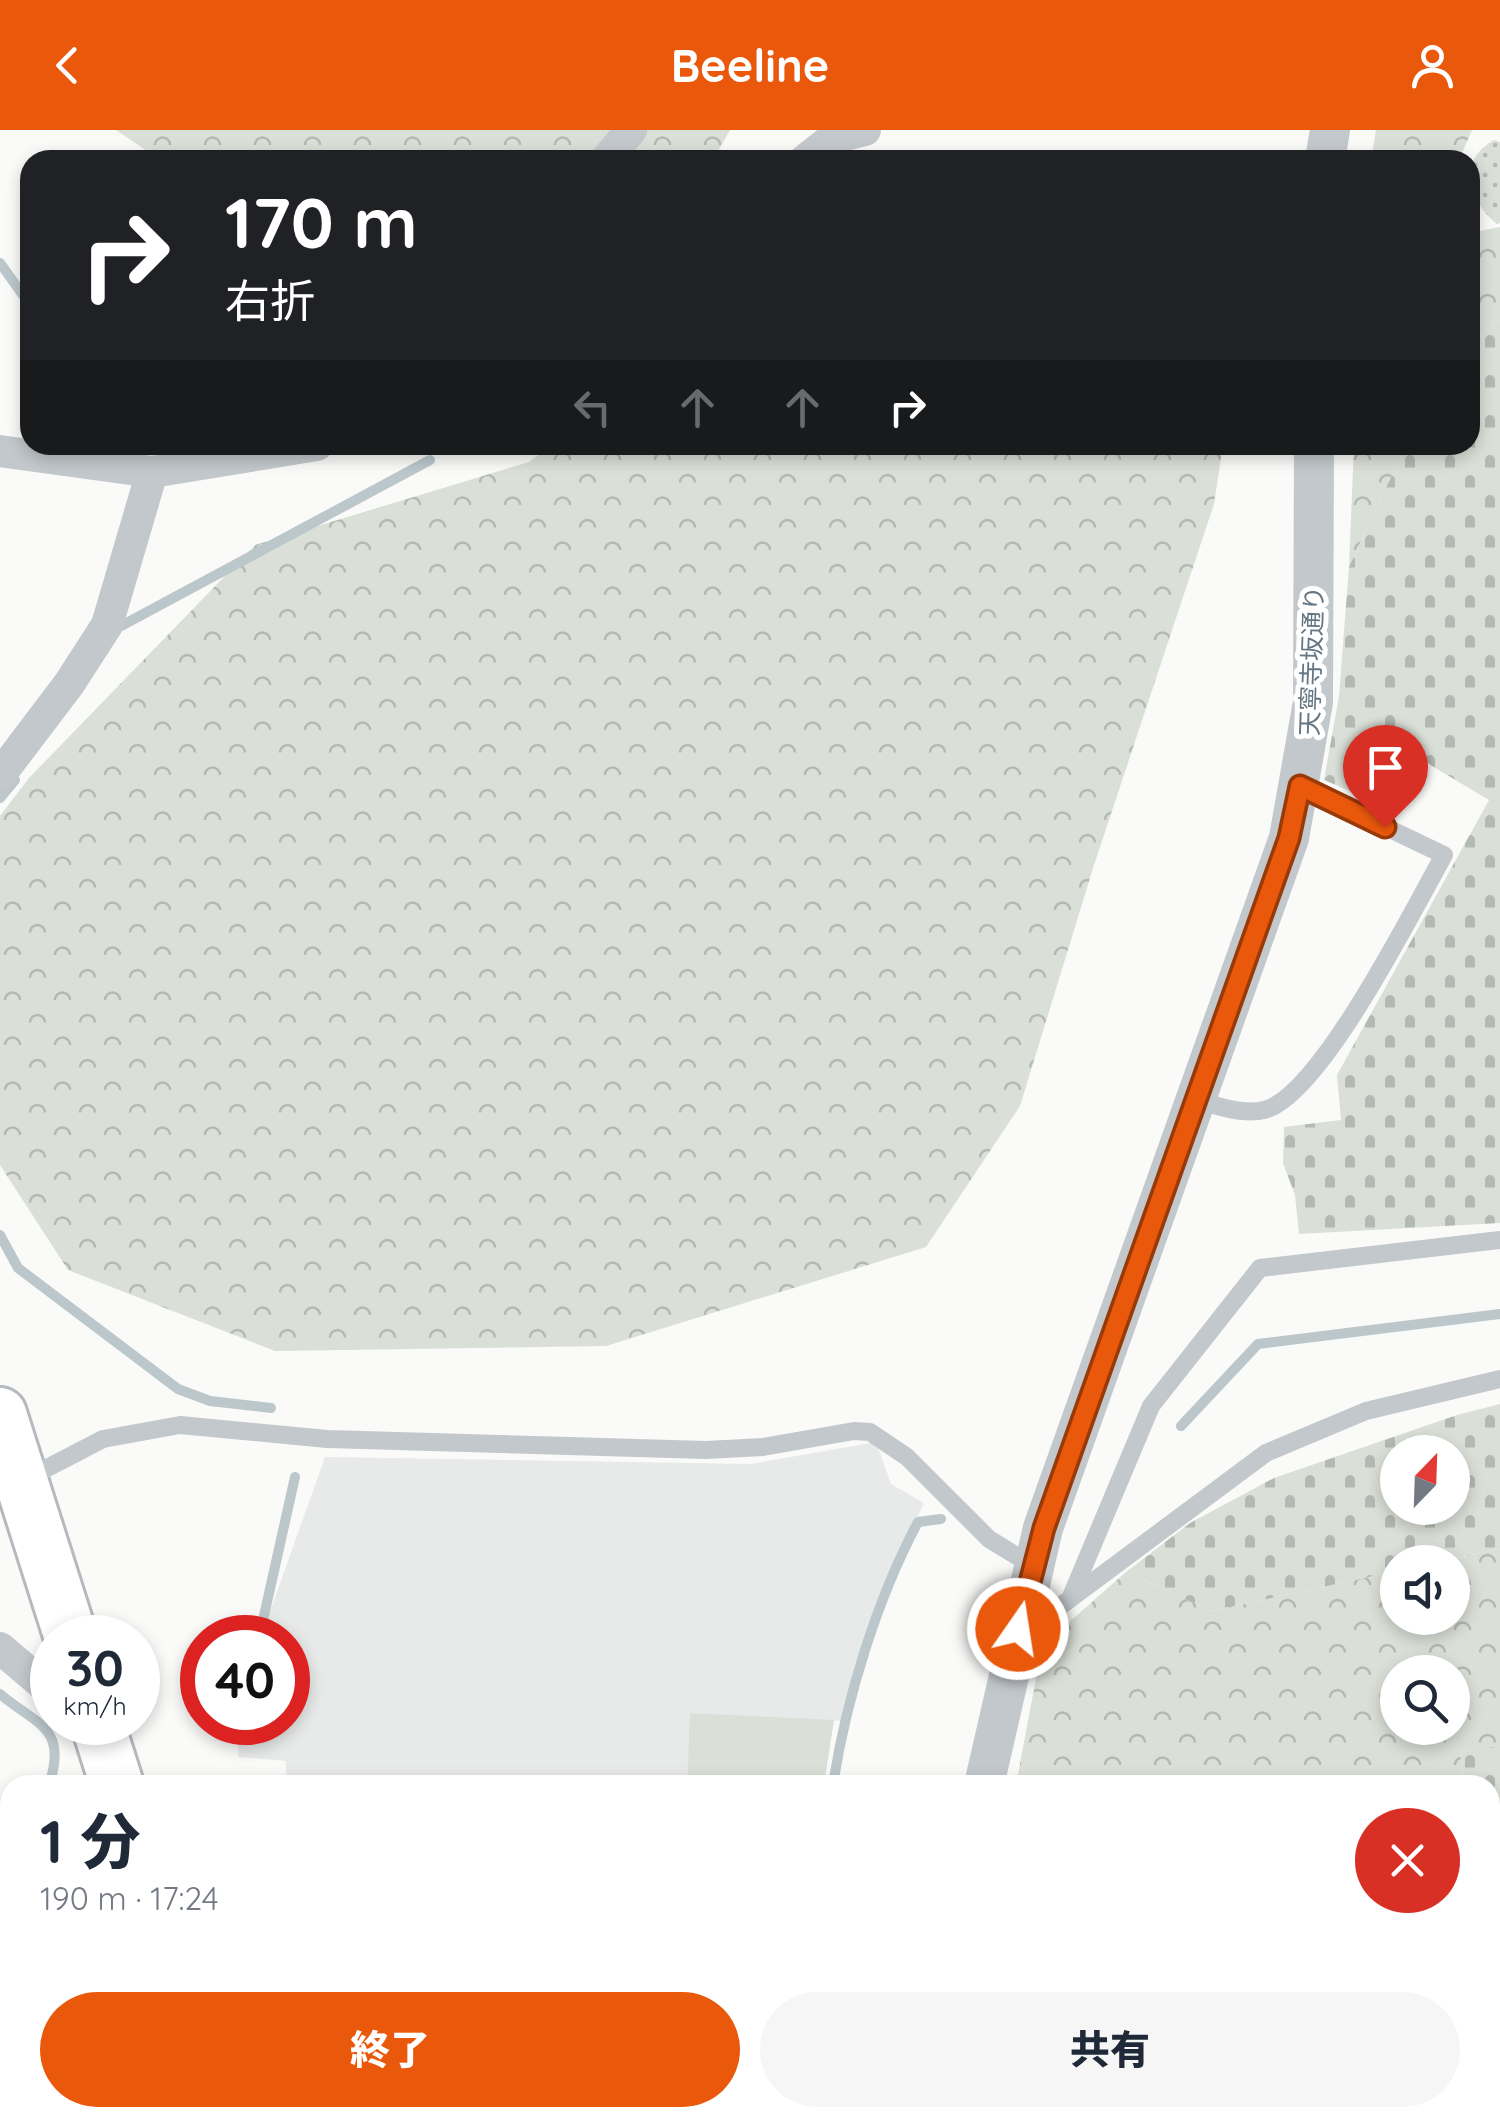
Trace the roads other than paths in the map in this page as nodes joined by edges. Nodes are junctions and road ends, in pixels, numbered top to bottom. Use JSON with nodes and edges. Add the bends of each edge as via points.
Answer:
{"nodes":[{"id":1,"x":631,"y":130,"type":"edge"},
{"id":2,"x":865,"y":130,"type":"edge"},
{"id":3,"x":614,"y":150,"type":"edge"},
{"id":4,"x":818,"y":150,"type":"edge"},
{"id":5,"x":29,"y":455,"type":"edge"},
{"id":6,"x":257,"y":455,"type":"edge"},
{"id":7,"x":1314,"y":455,"type":"edge"},
{"id":8,"x":152,"y":472,"type":"junction"},
{"id":9,"x":0,"y":775,"type":"edge"},
{"id":10,"x":1300,"y":786,"type":"junction"},
{"id":11,"x":1196,"y":1099,"type":"junction"},
{"id":12,"x":1500,"y":1240,"type":"edge"},
{"id":13,"x":1500,"y":1379,"type":"edge"},
{"id":14,"x":0,"y":1414,"type":"edge"},
{"id":15,"x":21,"y":1482,"type":"junction"},
{"id":16,"x":1033,"y":1566,"type":"junction"},
{"id":17,"x":1070,"y":1599,"type":"junction"},
{"id":18,"x":63,"y":1615,"type":"edge"},
{"id":19,"x":1018,"y":1629,"type":"junction"},
{"id":20,"x":0,"y":1648,"type":"edge"},
{"id":21,"x":30,"y":1673,"type":"edge"},
{"id":22,"x":986,"y":1775,"type":"edge"}],
"edges":[{"from":1,"to":3,"type":"street"},
{"from":2,"to":4,"type":"street","via":[[833,138]]},
{"from":5,"to":8,"type":"street"},
{"from":6,"to":8,"type":"street"},
{"from":7,"to":10,"type":"street","name":"天寧寺坂通り","via":[[1313,702]]},
{"from":8,"to":9,"type":"street","via":[[107,626]]},
{"from":10,"to":11,"type":"street","name":"天寧寺坂通り","via":[[1289,838]]},
{"from":10,"to":11,"type":"lane","via":[[1444,854],[1310,1077],[1265,1110]]},
{"from":11,"to":16,"type":"street","name":"天寧寺坂通り"},
{"from":12,"to":17,"type":"lane","via":[[1260,1268],[1151,1406]]},
{"from":13,"to":17,"type":"lane","via":[[1366,1411],[1266,1452]]},
{"from":14,"to":15,"type":"main road"},
{"from":15,"to":16,"type":"lane","via":[[104,1439],[180,1426],[327,1439],[706,1450],[870,1432],[907,1457],[989,1539]]},
{"from":15,"to":18,"type":"main road"},
{"from":16,"to":19,"type":"street","name":"天寧寺坂通り"},
{"from":17,"to":19,"type":"lane"},
{"from":19,"to":22,"type":"street","name":"天寧寺坂通り"},
{"from":20,"to":21,"type":"street"}]}
